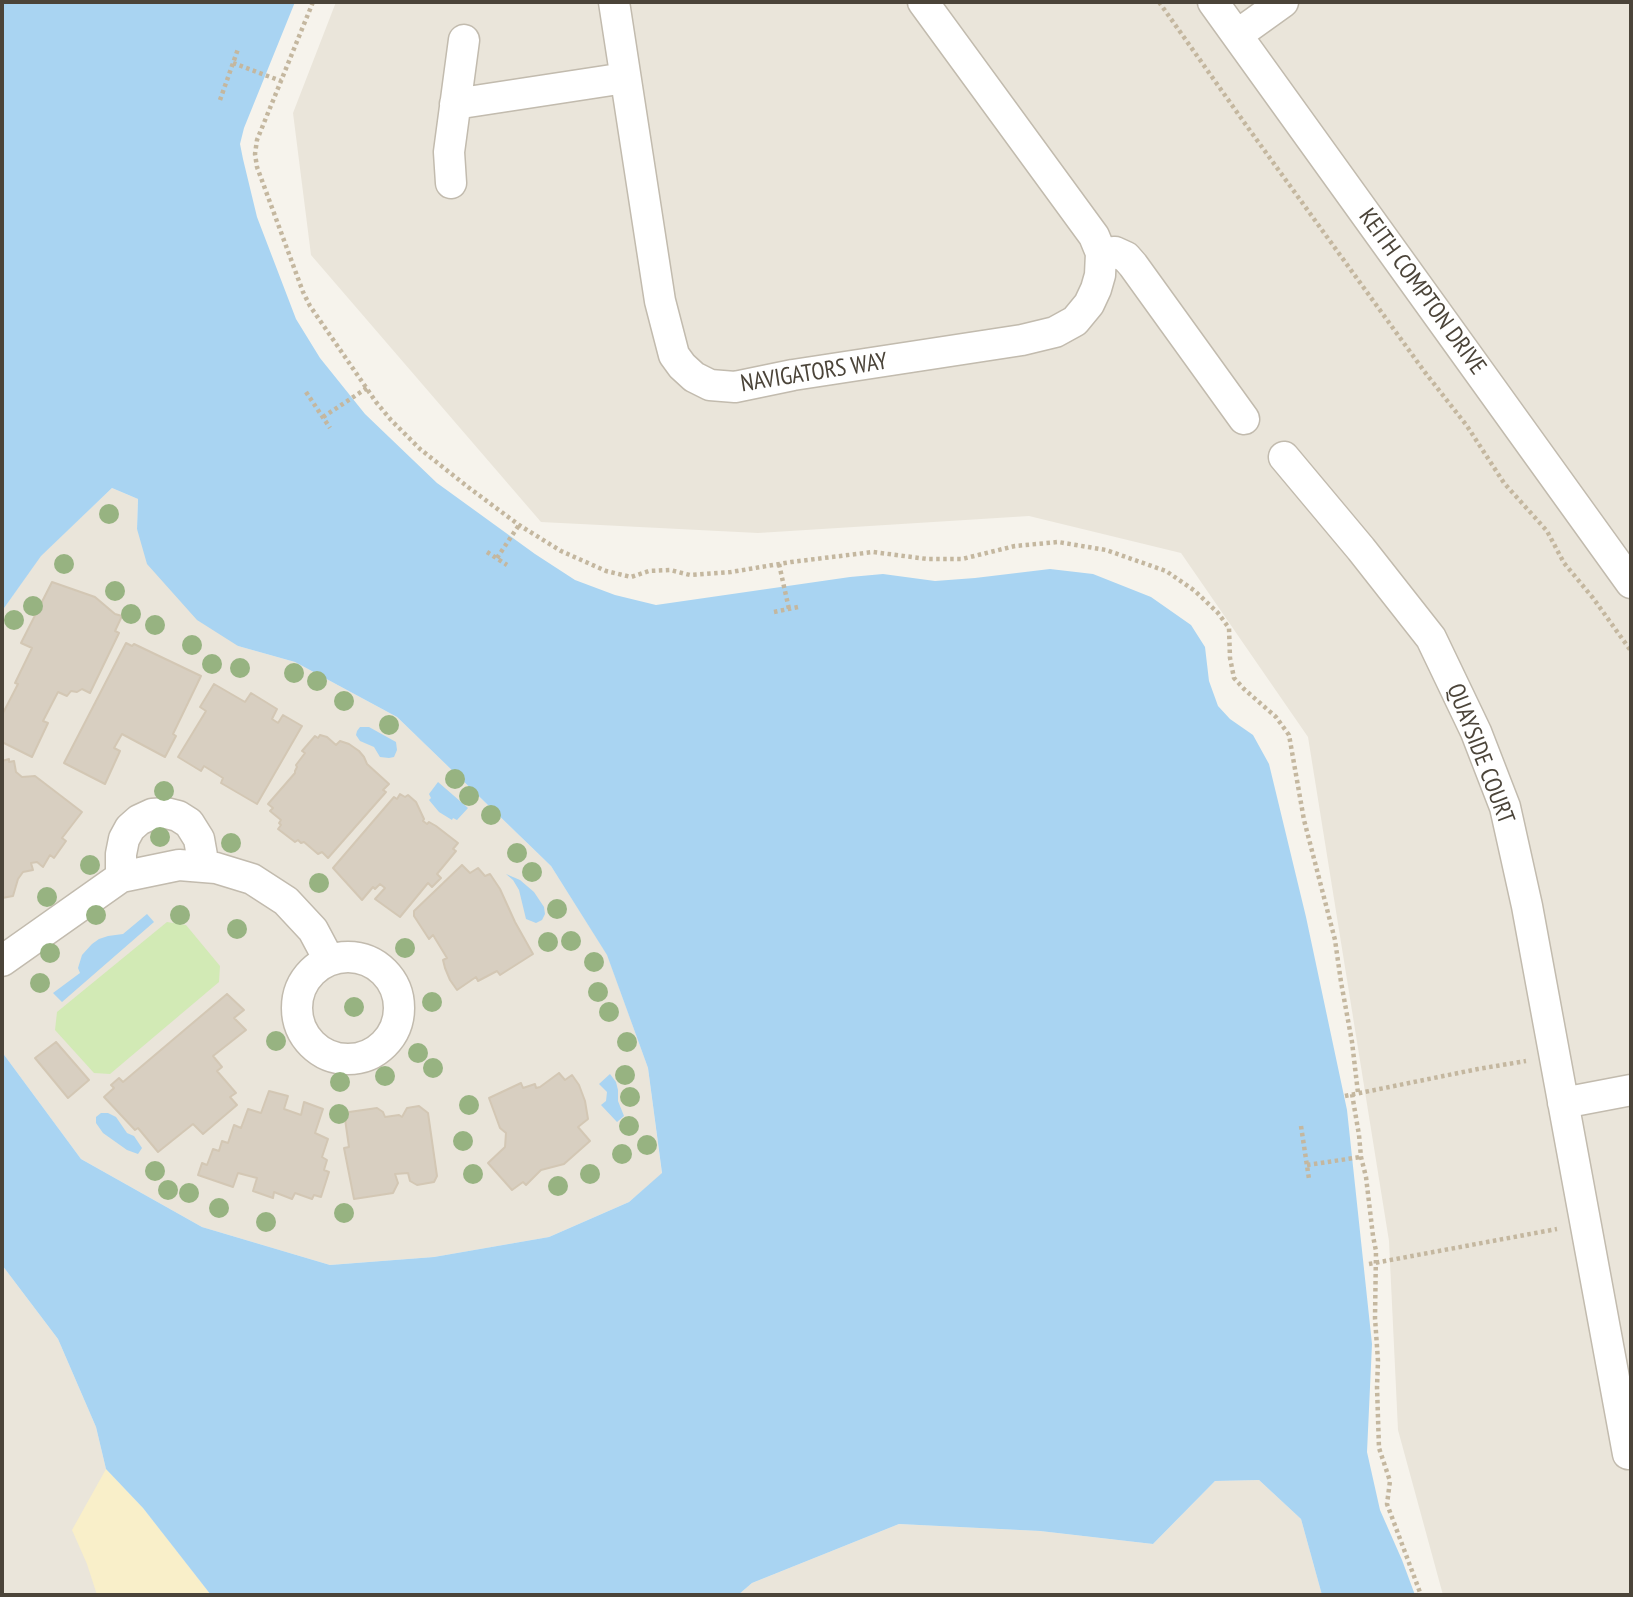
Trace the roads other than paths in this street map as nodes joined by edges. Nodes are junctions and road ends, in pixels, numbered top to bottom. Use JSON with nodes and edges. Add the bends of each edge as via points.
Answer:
{"nodes":[{"id":1,"x":614,"y":2,"type":"edge"},
{"id":2,"x":923,"y":2,"type":"edge"},
{"id":3,"x":1213,"y":2,"type":"edge"},
{"id":4,"x":1283,"y":2,"type":"edge"},
{"id":5,"x":1237,"y":35,"type":"junction"},
{"id":6,"x":464,"y":40,"type":"dead end"},
{"id":7,"x":625,"y":78,"type":"junction"},
{"id":8,"x":455,"y":104,"type":"junction"},
{"id":9,"x":451,"y":183,"type":"dead end"},
{"id":10,"x":1101,"y":253,"type":"junction"},
{"id":11,"x":1244,"y":419,"type":"dead end"},
{"id":12,"x":1284,"y":457,"type":"dead end"},
{"id":13,"x":1631,"y":583,"type":"edge"},
{"id":14,"x":204,"y":867,"type":"junction"},
{"id":15,"x":121,"y":877,"type":"junction"},
{"id":16,"x":328,"y":960,"type":"dead end"},
{"id":17,"x":2,"y":961,"type":"edge"},
{"id":18,"x":1631,"y":1090,"type":"edge"},
{"id":19,"x":1563,"y":1103,"type":"junction"},
{"id":20,"x":1628,"y":1454,"type":"dead end"}],
"edges":[{"from":1,"to":7,"type":"street","name":"NAVIGATORS WAY"},
{"from":2,"to":10,"type":"street","via":[[1094,236]]},
{"from":3,"to":5,"type":"street","name":"KEITH COMPTON DRIVE"},
{"from":4,"to":5,"type":"street"},
{"from":5,"to":13,"type":"street","name":"KEITH COMPTON DRIVE"},
{"from":6,"to":8,"type":"street"},
{"from":7,"to":8,"type":"street"},
{"from":7,"to":10,"type":"street","name":"NAVIGATORS WAY","via":[[669,339],[682,366],[710,385],[735,387],[1055,332],[1075,321],[1089,304],[1097,289]]},
{"from":8,"to":9,"type":"street","via":[[449,152]]},
{"from":10,"to":11,"type":"street","via":[[1115,252],[1133,265]]},
{"from":12,"to":19,"type":"street","name":"QUAYSIDE COURT","via":[[1431,638],[1476,732],[1505,807]]},
{"from":14,"to":15,"type":"street","via":[[179,865]]},
{"from":14,"to":15,"type":"street","via":[[199,839],[189,823],[166,813],[152,814],[130,828],[124,839]]},
{"from":14,"to":16,"type":"street","via":[[252,878],[286,901],[313,930]]},
{"from":15,"to":17,"type":"street"},
{"from":18,"to":19,"type":"street"},
{"from":19,"to":20,"type":"street","name":"QUAYSIDE COURT"}]}
